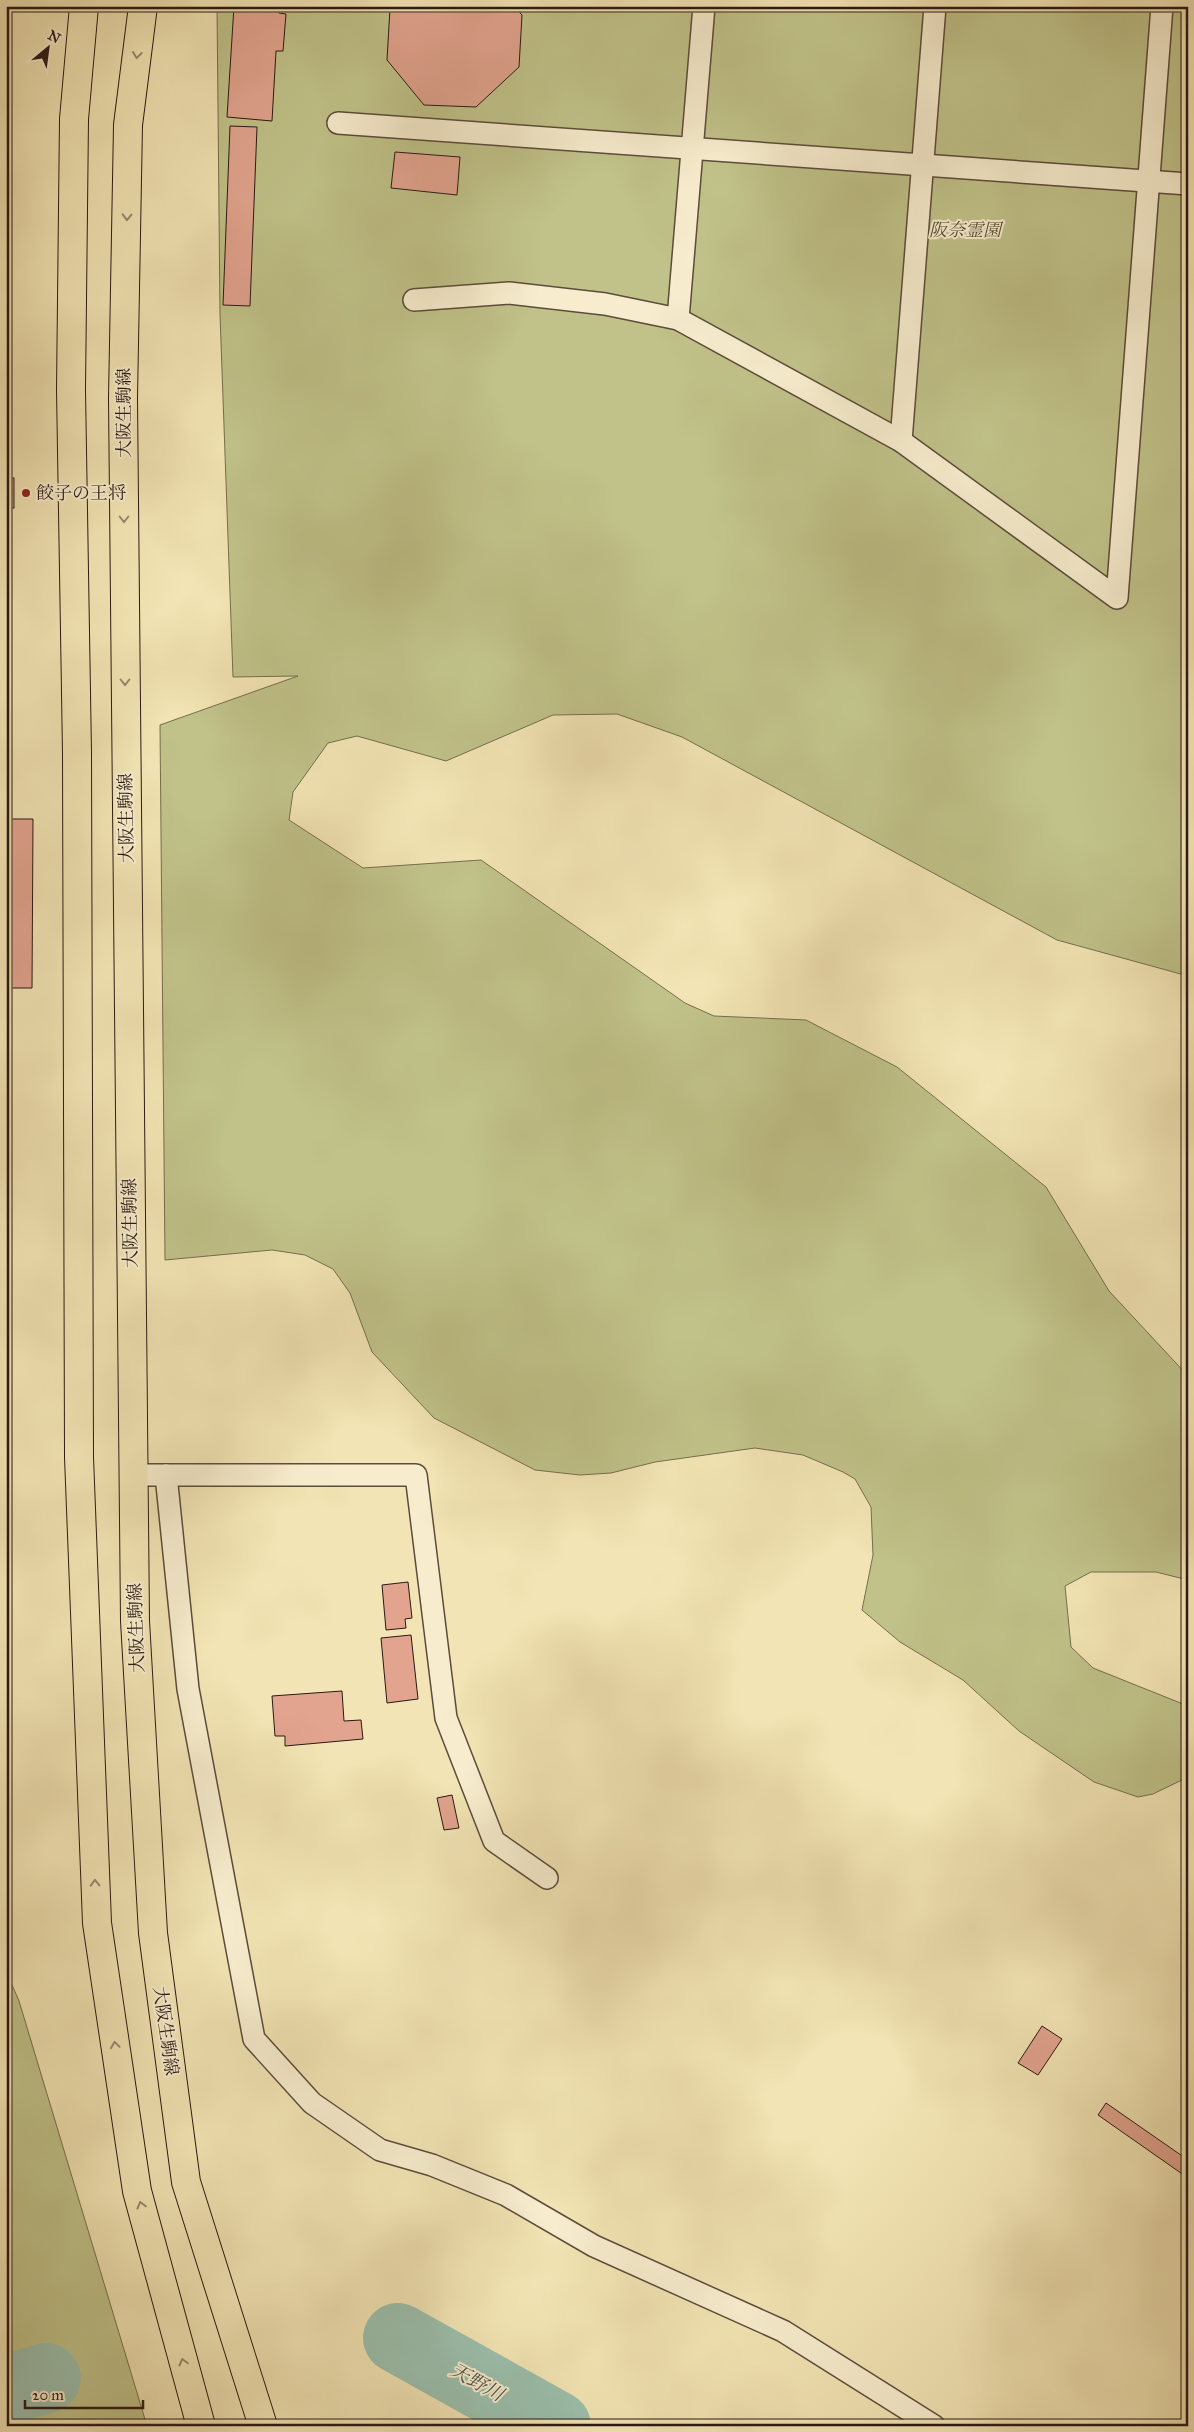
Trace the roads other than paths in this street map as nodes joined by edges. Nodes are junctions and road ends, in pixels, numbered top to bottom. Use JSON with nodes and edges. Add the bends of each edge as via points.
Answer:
{"nodes":[{"id":1,"x":84,"y":6,"type":"edge"},
{"id":2,"x":143,"y":6,"type":"edge"},
{"id":3,"x":704,"y":6,"type":"edge"},
{"id":4,"x":935,"y":6,"type":"edge"},
{"id":5,"x":1162,"y":6,"type":"edge"},
{"id":6,"x":338,"y":123,"type":"dead end"},
{"id":7,"x":694,"y":149,"type":"junction"},
{"id":8,"x":923,"y":165,"type":"junction"},
{"id":9,"x":1149,"y":182,"type":"junction"},
{"id":10,"x":1188,"y":184,"type":"edge"},
{"id":11,"x":414,"y":300,"type":"dead end"},
{"id":12,"x":678,"y":319,"type":"junction"},
{"id":13,"x":901,"y":441,"type":"junction"},
{"id":14,"x":133,"y":1475,"type":"junction"},
{"id":15,"x":166,"y":1475,"type":"junction"},
{"id":16,"x":547,"y":1878,"type":"dead end"},
{"id":17,"x":200,"y":2426,"type":"edge"},
{"id":18,"x":263,"y":2426,"type":"edge"},
{"id":19,"x":934,"y":2426,"type":"edge"}],
"edges":[{"from":17,"to":1,"type":"main road","one_way":true,"via":[[137,2191],[97,1923],[79,1457],[77,753],[71,390],[74,119]]},
{"from":2,"to":14,"type":"main road","name":"大阪生駒線","one_way":true,"via":[[128,125],[123,398]]},
{"from":3,"to":7,"type":"lane"},
{"from":4,"to":8,"type":"lane"},
{"from":5,"to":9,"type":"lane"},
{"from":6,"to":7,"type":"lane"},
{"from":7,"to":8,"type":"lane"},
{"from":7,"to":12,"type":"lane"},
{"from":8,"to":9,"type":"lane"},
{"from":8,"to":13,"type":"lane"},
{"from":9,"to":10,"type":"lane"},
{"from":9,"to":13,"type":"lane","via":[[1117,598]]},
{"from":11,"to":12,"type":"lane","via":[[509,293],[605,304]]},
{"from":12,"to":13,"type":"lane"},
{"from":14,"to":15,"type":"lane"},
{"from":14,"to":18,"type":"main road","name":"大阪生駒線","via":[[135,1621],[153,1933],[186,2182]]},
{"from":15,"to":16,"type":"lane","via":[[416,1475],[446,1718],[494,1841]]},
{"from":15,"to":19,"type":"lane","via":[[188,1689],[254,2039],[312,2102],[380,2150],[432,2165],[506,2194],[594,2246],[783,2331]]}]}
